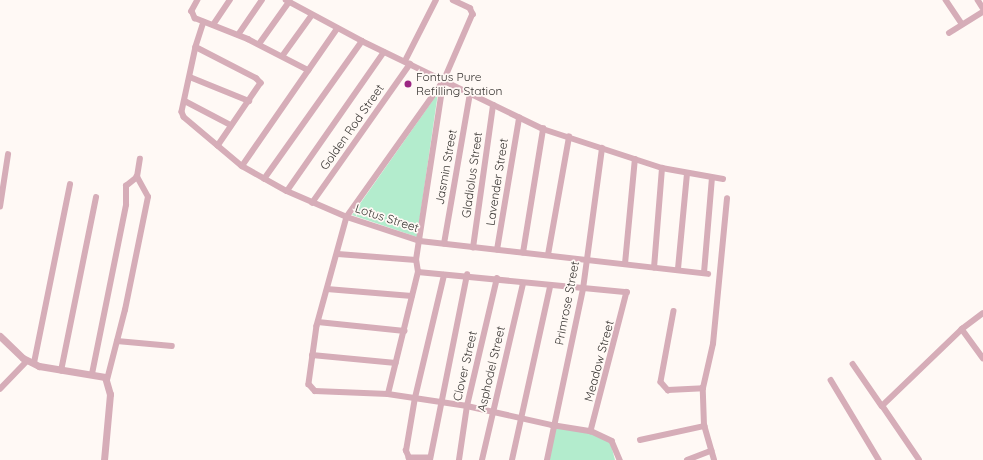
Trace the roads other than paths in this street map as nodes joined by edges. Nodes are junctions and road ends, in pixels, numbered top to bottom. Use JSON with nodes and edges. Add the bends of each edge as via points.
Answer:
{"nodes":[{"id":1,"x":198,"y":0,"type":"edge"},
{"id":2,"x":230,"y":0,"type":"edge"},
{"id":3,"x":262,"y":0,"type":"edge"},
{"id":4,"x":436,"y":0,"type":"edge"},
{"id":5,"x":453,"y":0,"type":"edge"},
{"id":6,"x":946,"y":0,"type":"edge"},
{"id":7,"x":978,"y":0,"type":"edge"},
{"id":8,"x":288,"y":1,"type":"edge"},
{"id":9,"x":983,"y":8,"type":"edge"},
{"id":10,"x":983,"y":12,"type":"edge"},
{"id":11,"x":312,"y":15,"type":"junction"},
{"id":12,"x":204,"y":22,"type":"junction"},
{"id":13,"x":962,"y":24,"type":"junction"},
{"id":14,"x":213,"y":25,"type":"junction"},
{"id":15,"x":337,"y":29,"type":"junction"},
{"id":16,"x":949,"y":33,"type":"dead end"},
{"id":17,"x":238,"y":35,"type":"junction"},
{"id":18,"x":362,"y":41,"type":"junction"},
{"id":19,"x":259,"y":44,"type":"junction"},
{"id":20,"x":196,"y":47,"type":"junction"},
{"id":21,"x":384,"y":52,"type":"junction"},
{"id":22,"x":283,"y":55,"type":"junction"},
{"id":23,"x":407,"y":62,"type":"junction"},
{"id":24,"x":308,"y":70,"type":"junction"},
{"id":25,"x":190,"y":77,"type":"junction"},
{"id":26,"x":444,"y":81,"type":"junction"},
{"id":27,"x":470,"y":94,"type":"junction"},
{"id":28,"x":185,"y":101,"type":"junction"},
{"id":29,"x":249,"y":101,"type":"junction"},
{"id":30,"x":493,"y":105,"type":"junction"},
{"id":31,"x":519,"y":118,"type":"junction"},
{"id":32,"x":231,"y":125,"type":"junction"},
{"id":33,"x":543,"y":129,"type":"junction"},
{"id":34,"x":569,"y":137,"type":"junction"},
{"id":35,"x":218,"y":146,"type":"junction"},
{"id":36,"x":602,"y":148,"type":"junction"},
{"id":37,"x":8,"y":155,"type":"dead end"},
{"id":38,"x":140,"y":159,"type":"dead end"},
{"id":39,"x":635,"y":159,"type":"junction"},
{"id":40,"x":242,"y":166,"type":"junction"},
{"id":41,"x":662,"y":168,"type":"junction"},
{"id":42,"x":687,"y":173,"type":"junction"},
{"id":43,"x":137,"y":176,"type":"junction"},
{"id":44,"x":712,"y":178,"type":"junction"},
{"id":45,"x":723,"y":179,"type":"dead end"},
{"id":46,"x":264,"y":180,"type":"junction"},
{"id":47,"x":70,"y":185,"type":"dead end"},
{"id":48,"x":287,"y":191,"type":"junction"},
{"id":49,"x":96,"y":198,"type":"dead end"},
{"id":50,"x":728,"y":199,"type":"dead end"},
{"id":51,"x":312,"y":203,"type":"junction"},
{"id":52,"x":0,"y":207,"type":"edge"},
{"id":53,"x":347,"y":217,"type":"junction"},
{"id":54,"x":420,"y":241,"type":"junction"},
{"id":55,"x":444,"y":244,"type":"junction"},
{"id":56,"x":473,"y":248,"type":"junction"},
{"id":57,"x":497,"y":250,"type":"junction"},
{"id":58,"x":522,"y":253,"type":"junction"},
{"id":59,"x":338,"y":254,"type":"junction"},
{"id":60,"x":548,"y":255,"type":"junction"},
{"id":61,"x":416,"y":260,"type":"junction"},
{"id":62,"x":587,"y":261,"type":"junction"},
{"id":63,"x":625,"y":264,"type":"junction"},
{"id":64,"x":654,"y":268,"type":"junction"},
{"id":65,"x":678,"y":269,"type":"junction"},
{"id":66,"x":418,"y":272,"type":"junction"},
{"id":67,"x":444,"y":275,"type":"junction"},
{"id":68,"x":467,"y":275,"type":"junction"},
{"id":69,"x":497,"y":278,"type":"junction"},
{"id":70,"x":523,"y":284,"type":"junction"},
{"id":71,"x":550,"y":287,"type":"junction"},
{"id":72,"x":327,"y":289,"type":"junction"},
{"id":73,"x":583,"y":289,"type":"junction"},
{"id":74,"x":412,"y":296,"type":"junction"},
{"id":75,"x":674,"y":311,"type":"dead end"},
{"id":76,"x":983,"y":313,"type":"edge"},
{"id":77,"x":318,"y":322,"type":"junction"},
{"id":78,"x":962,"y":329,"type":"junction"},
{"id":79,"x":405,"y":331,"type":"junction"},
{"id":80,"x":0,"y":336,"type":"edge"},
{"id":81,"x":117,"y":341,"type":"junction"},
{"id":82,"x":172,"y":346,"type":"dead end"},
{"id":83,"x":312,"y":355,"type":"junction"},
{"id":84,"x":983,"y":358,"type":"edge"},
{"id":85,"x":30,"y":362,"type":"junction"},
{"id":86,"x":396,"y":363,"type":"junction"},
{"id":87,"x":853,"y":364,"type":"dead end"},
{"id":88,"x":61,"y":371,"type":"junction"},
{"id":89,"x":92,"y":374,"type":"junction"},
{"id":90,"x":107,"y":380,"type":"junction"},
{"id":91,"x":830,"y":380,"type":"dead end"},
{"id":92,"x":703,"y":388,"type":"junction"},
{"id":93,"x":0,"y":389,"type":"edge"},
{"id":94,"x":388,"y":394,"type":"junction"},
{"id":95,"x":415,"y":398,"type":"junction"},
{"id":96,"x":441,"y":402,"type":"junction"},
{"id":97,"x":467,"y":406,"type":"junction"},
{"id":98,"x":882,"y":406,"type":"junction"},
{"id":99,"x":492,"y":413,"type":"junction"},
{"id":100,"x":519,"y":418,"type":"junction"},
{"id":101,"x":552,"y":425,"type":"junction"},
{"id":102,"x":704,"y":426,"type":"junction"},
{"id":103,"x":591,"y":431,"type":"junction"},
{"id":104,"x":640,"y":440,"type":"dead end"},
{"id":105,"x":711,"y":451,"type":"junction"},
{"id":106,"x":430,"y":459,"type":"edge"},
{"id":107,"x":104,"y":460,"type":"edge"},
{"id":108,"x":458,"y":460,"type":"edge"},
{"id":109,"x":482,"y":460,"type":"edge"},
{"id":110,"x":512,"y":460,"type":"edge"},
{"id":111,"x":547,"y":460,"type":"edge"},
{"id":112,"x":620,"y":460,"type":"edge"},
{"id":113,"x":687,"y":460,"type":"edge"},
{"id":114,"x":714,"y":460,"type":"edge"},
{"id":115,"x":880,"y":460,"type":"edge"},
{"id":116,"x":919,"y":460,"type":"edge"}],
"edges":[{"from":1,"to":12,"type":"street","via":[[192,16]]},
{"from":2,"to":14,"type":"street"},
{"from":3,"to":17,"type":"street"},
{"from":4,"to":23,"type":"street","name":"Golden Rod Street"},
{"from":5,"to":26,"type":"street","via":[[473,11]]},
{"from":6,"to":13,"type":"street"},
{"from":7,"to":9,"type":"street"},
{"from":8,"to":11,"type":"street"},
{"from":8,"to":19,"type":"street"},
{"from":10,"to":13,"type":"street"},
{"from":11,"to":15,"type":"street"},
{"from":11,"to":22,"type":"street"},
{"from":12,"to":14,"type":"street"},
{"from":12,"to":20,"type":"street","name":"Lotus Street"},
{"from":13,"to":16,"type":"street"},
{"from":14,"to":17,"type":"street"},
{"from":15,"to":18,"type":"street"},
{"from":15,"to":24,"type":"street"},
{"from":17,"to":19,"type":"street"},
{"from":18,"to":21,"type":"street"},
{"from":18,"to":46,"type":"street"},
{"from":19,"to":22,"type":"street"},
{"from":20,"to":25,"type":"street","name":"Lotus Street"},
{"from":20,"to":29,"type":"street","via":[[259,80],[260,86]]},
{"from":21,"to":23,"type":"street"},
{"from":21,"to":48,"type":"street"},
{"from":22,"to":24,"type":"street"},
{"from":23,"to":26,"type":"street"},
{"from":23,"to":51,"type":"street","name":"Golden Rod Street"},
{"from":24,"to":40,"type":"street"},
{"from":25,"to":28,"type":"street","name":"Lotus Street"},
{"from":25,"to":29,"type":"street"},
{"from":26,"to":27,"type":"street"},
{"from":26,"to":53,"type":"street"},
{"from":26,"to":54,"type":"street"},
{"from":27,"to":30,"type":"street"},
{"from":27,"to":55,"type":"street","name":"Jasmin Street"},
{"from":28,"to":32,"type":"street"},
{"from":28,"to":35,"type":"street","name":"Lotus Street","via":[[184,118]]},
{"from":29,"to":32,"type":"street"},
{"from":30,"to":31,"type":"street"},
{"from":30,"to":56,"type":"street","name":"Gladiolus Street"},
{"from":31,"to":33,"type":"street"},
{"from":31,"to":57,"type":"street","name":"Lavender Street"},
{"from":32,"to":35,"type":"street"},
{"from":33,"to":34,"type":"street"},
{"from":33,"to":58,"type":"street"},
{"from":34,"to":36,"type":"street"},
{"from":34,"to":60,"type":"street"},
{"from":35,"to":40,"type":"street","name":"Lotus Street"},
{"from":36,"to":39,"type":"street"},
{"from":36,"to":62,"type":"street","name":"Primrose Street"},
{"from":37,"to":52,"type":"street"},
{"from":38,"to":43,"type":"street"},
{"from":39,"to":41,"type":"street"},
{"from":39,"to":63,"type":"street"},
{"from":40,"to":46,"type":"street","name":"Lotus Street"},
{"from":41,"to":42,"type":"street"},
{"from":41,"to":64,"type":"street"},
{"from":42,"to":44,"type":"street"},
{"from":42,"to":65,"type":"street"},
{"from":43,"to":81,"type":"street","via":[[148,197]]},
{"from":43,"to":89,"type":"street","via":[[126,186],[126,205]]},
{"from":44,"to":45,"type":"street"},
{"from":44,"to":65,"type":"street","name":"Lotus Street","via":[[706,274]]},
{"from":46,"to":48,"type":"street","name":"Lotus Street"},
{"from":47,"to":85,"type":"street"},
{"from":48,"to":51,"type":"street","name":"Lotus Street"},
{"from":49,"to":88,"type":"street"},
{"from":50,"to":92,"type":"street","via":[[713,344]]},
{"from":51,"to":53,"type":"street","name":"Lotus Street"},
{"from":53,"to":54,"type":"street","name":"Lotus Street"},
{"from":53,"to":59,"type":"street"},
{"from":54,"to":55,"type":"street","name":"Lotus Street"},
{"from":54,"to":61,"type":"street"},
{"from":55,"to":56,"type":"street","name":"Lotus Street"},
{"from":56,"to":57,"type":"street","name":"Lotus Street"},
{"from":57,"to":58,"type":"street","name":"Lotus Street"},
{"from":58,"to":60,"type":"street","name":"Lotus Street"},
{"from":59,"to":61,"type":"street"},
{"from":59,"to":72,"type":"street"},
{"from":60,"to":62,"type":"street","name":"Lotus Street"},
{"from":61,"to":66,"type":"street"},
{"from":62,"to":63,"type":"street","name":"Lotus Street"},
{"from":62,"to":73,"type":"street","name":"Primrose Street"},
{"from":63,"to":64,"type":"street","name":"Lotus Street"},
{"from":64,"to":65,"type":"street","name":"Lotus Street"},
{"from":66,"to":67,"type":"street"},
{"from":66,"to":74,"type":"street"},
{"from":67,"to":68,"type":"street"},
{"from":67,"to":95,"type":"street"},
{"from":68,"to":69,"type":"street"},
{"from":68,"to":96,"type":"street"},
{"from":69,"to":70,"type":"street"},
{"from":69,"to":97,"type":"street","name":"Clover Street"},
{"from":70,"to":71,"type":"street"},
{"from":70,"to":99,"type":"street","name":"Asphodel Street"},
{"from":71,"to":73,"type":"street"},
{"from":71,"to":100,"type":"street"},
{"from":72,"to":74,"type":"street"},
{"from":72,"to":77,"type":"street"},
{"from":73,"to":101,"type":"street","name":"Primrose Street"},
{"from":73,"to":103,"type":"street","name":"Meadow Street","via":[[625,291],[627,296]]},
{"from":74,"to":79,"type":"street"},
{"from":75,"to":92,"type":"street","via":[[661,382],[668,390]]},
{"from":76,"to":78,"type":"street"},
{"from":77,"to":79,"type":"street"},
{"from":77,"to":83,"type":"street"},
{"from":78,"to":84,"type":"street"},
{"from":78,"to":98,"type":"street"},
{"from":79,"to":86,"type":"street"},
{"from":80,"to":85,"type":"street"},
{"from":81,"to":82,"type":"street"},
{"from":81,"to":90,"type":"street"},
{"from":83,"to":86,"type":"street"},
{"from":83,"to":94,"type":"street","via":[[309,384],[315,391]]},
{"from":85,"to":88,"type":"street"},
{"from":85,"to":93,"type":"street"},
{"from":86,"to":94,"type":"street"},
{"from":87,"to":98,"type":"street"},
{"from":88,"to":89,"type":"street"},
{"from":89,"to":90,"type":"street"},
{"from":90,"to":107,"type":"street","via":[[110,394]]},
{"from":91,"to":115,"type":"street"},
{"from":92,"to":102,"type":"street"},
{"from":94,"to":95,"type":"street"},
{"from":95,"to":96,"type":"street"},
{"from":95,"to":106,"type":"street","via":[[407,456]]},
{"from":96,"to":97,"type":"street"},
{"from":96,"to":106,"type":"street"},
{"from":97,"to":99,"type":"street"},
{"from":97,"to":108,"type":"street","name":"Clover Street"},
{"from":98,"to":116,"type":"street"},
{"from":99,"to":100,"type":"street"},
{"from":99,"to":109,"type":"street","name":"Asphodel Street"},
{"from":100,"to":101,"type":"street"},
{"from":100,"to":110,"type":"street"},
{"from":101,"to":103,"type":"street"},
{"from":101,"to":111,"type":"street","name":"Primrose Street"},
{"from":102,"to":104,"type":"street"},
{"from":102,"to":105,"type":"street"},
{"from":103,"to":112,"type":"street","via":[[612,441]]},
{"from":105,"to":113,"type":"street"},
{"from":105,"to":114,"type":"street"}]}
